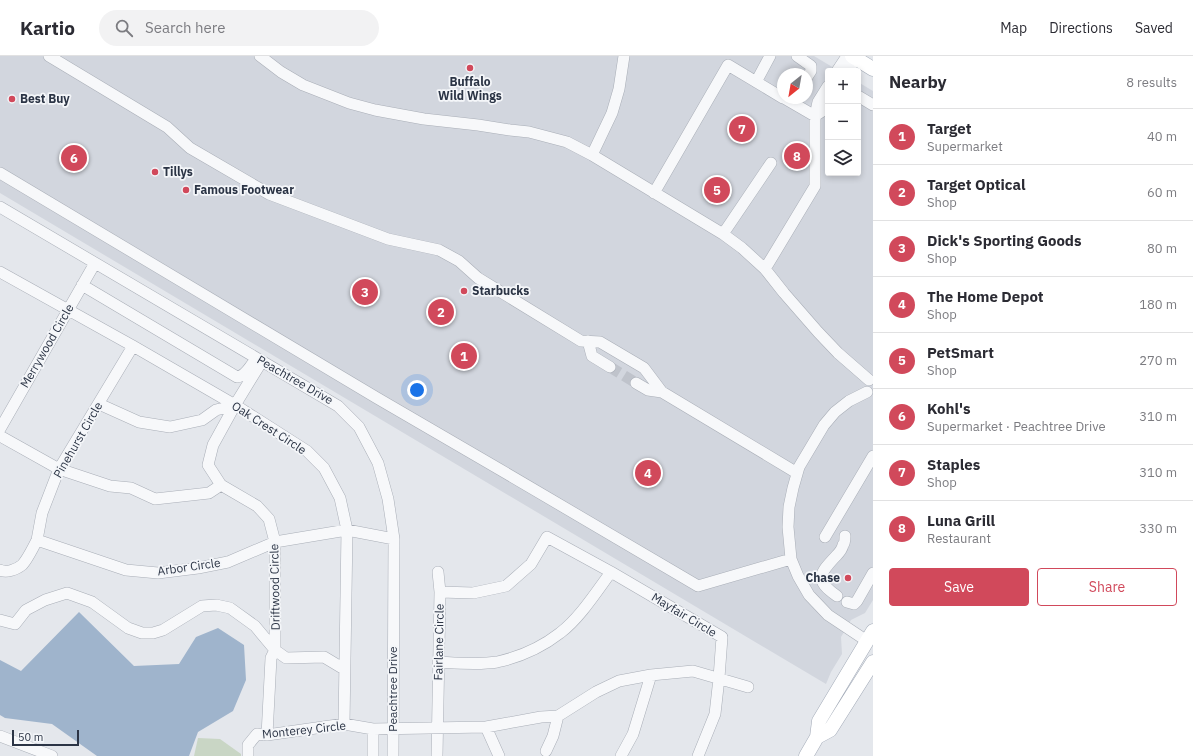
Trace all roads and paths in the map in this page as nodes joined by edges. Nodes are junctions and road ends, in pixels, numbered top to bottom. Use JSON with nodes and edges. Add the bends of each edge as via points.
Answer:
{"nodes":[{"id":1,"x":49,"y":56,"type":"edge"},
{"id":2,"x":260,"y":56,"type":"edge"},
{"id":3,"x":624,"y":56,"type":"edge"},
{"id":4,"x":770,"y":56,"type":"edge"},
{"id":5,"x":796,"y":56,"type":"edge"},
{"id":6,"x":851,"y":57,"type":"edge"},
{"id":7,"x":811,"y":68,"type":"edge"},
{"id":8,"x":840,"y":68,"type":"edge"},
{"id":9,"x":849,"y":68,"type":"edge"},
{"id":10,"x":873,"y":69,"type":"edge"},
{"id":11,"x":756,"y":82,"type":"junction"},
{"id":12,"x":825,"y":91,"type":"edge"},
{"id":13,"x":777,"y":93,"type":"edge"},
{"id":14,"x":861,"y":98,"type":"edge"},
{"id":15,"x":796,"y":104,"type":"edge"},
{"id":16,"x":873,"y":105,"type":"edge"},
{"id":17,"x":825,"y":109,"type":"edge"},
{"id":18,"x":815,"y":116,"type":"junction"},
{"id":19,"x":592,"y":155,"type":"junction"},
{"id":20,"x":771,"y":163,"type":"dead end"},
{"id":21,"x":0,"y":173,"type":"edge"},
{"id":22,"x":654,"y":193,"type":"junction"},
{"id":23,"x":0,"y":206,"type":"edge"},
{"id":24,"x":723,"y":234,"type":"junction"},
{"id":25,"x":95,"y":263,"type":"junction"},
{"id":26,"x":765,"y":269,"type":"junction"},
{"id":27,"x":1,"y":275,"type":"edge"},
{"id":28,"x":82,"y":285,"type":"junction"},
{"id":29,"x":69,"y":309,"type":"junction"},
{"id":30,"x":588,"y":341,"type":"junction"},
{"id":31,"x":133,"y":346,"type":"junction"},
{"id":32,"x":259,"y":359,"type":"junction"},
{"id":33,"x":610,"y":367,"type":"tunnel mouth"},
{"id":34,"x":871,"y":378,"type":"edge"},
{"id":35,"x":636,"y":383,"type":"tunnel mouth"},
{"id":36,"x":662,"y":392,"type":"junction"},
{"id":37,"x":870,"y":396,"type":"edge"},
{"id":38,"x":99,"y":404,"type":"junction"},
{"id":39,"x":234,"y":405,"type":"junction"},
{"id":40,"x":0,"y":429,"type":"edge"},
{"id":41,"x":0,"y":436,"type":"edge"},
{"id":42,"x":873,"y":456,"type":"edge"},
{"id":43,"x":59,"y":469,"type":"junction"},
{"id":44,"x":797,"y":473,"type":"junction"},
{"id":45,"x":221,"y":485,"type":"junction"},
{"id":46,"x":347,"y":530,"type":"junction"},
{"id":47,"x":845,"y":536,"type":"dead end"},
{"id":48,"x":547,"y":537,"type":"joint"},
{"id":49,"x":824,"y":537,"type":"dead end"},
{"id":50,"x":394,"y":539,"type":"junction"},
{"id":51,"x":38,"y":540,"type":"junction"},
{"id":52,"x":275,"y":542,"type":"junction"},
{"id":53,"x":791,"y":559,"type":"junction"},
{"id":54,"x":0,"y":570,"type":"edge"},
{"id":55,"x":438,"y":572,"type":"dead end"},
{"id":56,"x":612,"y":572,"type":"junction"},
{"id":57,"x":873,"y":573,"type":"edge"},
{"id":58,"x":440,"y":592,"type":"junction"},
{"id":59,"x":837,"y":596,"type":"dead end"},
{"id":60,"x":847,"y":602,"type":"dead end"},
{"id":61,"x":0,"y":620,"type":"edge"},
{"id":62,"x":870,"y":636,"type":"edge"},
{"id":63,"x":276,"y":650,"type":"junction"},
{"id":64,"x":438,"y":662,"type":"junction"},
{"id":65,"x":873,"y":662,"type":"edge"},
{"id":66,"x":344,"y":669,"type":"junction"},
{"id":67,"x":651,"y":675,"type":"junction"},
{"id":68,"x":720,"y":678,"type":"junction"},
{"id":69,"x":748,"y":687,"type":"dead end"},
{"id":70,"x":558,"y":716,"type":"junction"},
{"id":71,"x":838,"y":717,"type":"junction"},
{"id":72,"x":344,"y":724,"type":"junction"},
{"id":73,"x":486,"y":727,"type":"junction"},
{"id":74,"x":393,"y":728,"type":"junction"},
{"id":75,"x":438,"y":728,"type":"junction"},
{"id":76,"x":373,"y":729,"type":"junction"},
{"id":77,"x":267,"y":735,"type":"junction"},
{"id":78,"x":0,"y":736,"type":"edge"},
{"id":79,"x":817,"y":737,"type":"junction"},
{"id":80,"x":546,"y":751,"type":"dead end"},
{"id":81,"x":52,"y":756,"type":"edge"},
{"id":82,"x":248,"y":756,"type":"edge"},
{"id":83,"x":374,"y":756,"type":"edge"},
{"id":84,"x":393,"y":756,"type":"edge"},
{"id":85,"x":437,"y":756,"type":"edge"},
{"id":86,"x":499,"y":756,"type":"edge"},
{"id":87,"x":621,"y":756,"type":"edge"},
{"id":88,"x":698,"y":756,"type":"edge"},
{"id":89,"x":806,"y":756,"type":"edge"}],
"edges":[{"from":1,"to":30,"type":"street","via":[[167,127],[190,148],[269,194],[388,239],[439,250],[459,261],[478,278],[581,341]]},
{"from":2,"to":19,"type":"street","via":[[302,85],[349,103],[408,117],[529,132],[567,142]]},
{"from":3,"to":19,"type":"street","via":[[612,113]]},
{"from":4,"to":11,"type":"street"},
{"from":5,"to":7,"type":"street"},
{"from":6,"to":8,"type":"street"},
{"from":6,"to":9,"type":"street"},
{"from":6,"to":10,"type":"main road"},
{"from":11,"to":13,"type":"street"},
{"from":11,"to":22,"type":"street","via":[[728,65]]},
{"from":12,"to":18,"type":"street","via":[[818,102]]},
{"from":14,"to":16,"type":"street"},
{"from":15,"to":18,"type":"street"},
{"from":17,"to":18,"type":"street"},
{"from":18,"to":26,"type":"street","via":[[815,186]]},
{"from":19,"to":22,"type":"street"},
{"from":20,"to":24,"type":"street"},
{"from":21,"to":53,"type":"street","via":[[698,586]]},
{"from":22,"to":24,"type":"street"},
{"from":23,"to":25,"type":"street","name":"Peachtree Drive"},
{"from":24,"to":26,"type":"street"},
{"from":25,"to":28,"type":"street","name":"Merrywood Circle"},
{"from":25,"to":32,"type":"street","name":"Peachtree Drive"},
{"from":26,"to":34,"type":"street","via":[[836,351]]},
{"from":27,"to":29,"type":"street","name":"Oak Crest Circle"},
{"from":28,"to":29,"type":"street","name":"Merrywood Circle"},
{"from":28,"to":32,"type":"street","via":[[237,377],[241,377]]},
{"from":29,"to":31,"type":"street","name":"Oak Crest Circle"},
{"from":29,"to":40,"type":"street","name":"Merrywood Circle"},
{"from":30,"to":33,"type":"street","via":[[592,356]]},
{"from":30,"to":36,"type":"street","via":[[600,342],[644,368]]},
{"from":31,"to":38,"type":"street","name":"Pinehurst Circle"},
{"from":31,"to":39,"type":"street","name":"Oak Crest Circle"},
{"from":32,"to":39,"type":"street","name":"Driftwood Circle"},
{"from":32,"to":50,"type":"street","name":"Peachtree Drive","via":[[338,406],[359,427],[378,463],[388,499]]},
{"from":34,"to":37,"type":"street","via":[[866,388]]},
{"from":35,"to":36,"type":"street","via":[[648,390]]},
{"from":36,"to":44,"type":"street"},
{"from":37,"to":44,"type":"street","via":[[849,401],[835,412]]},
{"from":38,"to":39,"type":"street","via":[[139,422],[170,427],[202,420],[216,410]]},
{"from":38,"to":43,"type":"street","name":"Pinehurst Circle"},
{"from":39,"to":45,"type":"street","name":"Driftwood Circle","via":[[213,445],[208,465]]},
{"from":39,"to":46,"type":"street","name":"Oak Crest Circle","via":[[307,451],[324,468],[340,498]]},
{"from":41,"to":43,"type":"street"},
{"from":42,"to":49,"type":"street"},
{"from":43,"to":45,"type":"street","via":[[110,486],[131,488],[155,499],[209,493]]},
{"from":43,"to":51,"type":"street","name":"Pinehurst Circle","via":[[42,512]]},
{"from":44,"to":53,"type":"street","via":[[788,527]]},
{"from":45,"to":52,"type":"street","name":"Driftwood Circle","via":[[256,506],[269,519]]},
{"from":46,"to":50,"type":"street","name":"Arbor Circle"},
{"from":46,"to":52,"type":"street","name":"Arbor Circle"},
{"from":46,"to":66,"type":"street","name":"Oak Crest Circle"},
{"from":47,"to":59,"type":"street","via":[[844,545],[825,568],[821,580],[826,589]]},
{"from":48,"to":56,"type":"street","name":"Mayfair Circle"},
{"from":48,"to":58,"type":"street","name":"Fairlane Circle","via":[[531,564],[506,586],[473,593]]},
{"from":50,"to":74,"type":"street","name":"Peachtree Drive"},
{"from":51,"to":52,"type":"street","name":"Arbor Circle","via":[[126,570],[158,573],[228,562]]},
{"from":51,"to":54,"type":"street","via":[[22,565],[12,570]]},
{"from":52,"to":63,"type":"street","name":"Driftwood Circle"},
{"from":53,"to":62,"type":"street","via":[[809,595],[828,615]]},
{"from":55,"to":58,"type":"street"},
{"from":56,"to":64,"type":"street","via":[[561,633],[520,656],[495,662]]},
{"from":56,"to":68,"type":"street","name":"Mayfair Circle","via":[[722,637]]},
{"from":57,"to":60,"type":"street","via":[[857,601],[854,604]]},
{"from":58,"to":64,"type":"street","name":"Fairlane Circle"},
{"from":61,"to":63,"type":"street","via":[[15,624],[26,610],[44,600],[67,593],[92,602],[128,628],[142,633],[153,633],[163,630],[202,606],[216,605],[230,608],[255,626]]},
{"from":62,"to":71,"type":"main road","via":[[869,655],[840,702]]},
{"from":62,"to":79,"type":"main road","via":[[820,721]]},
{"from":63,"to":66,"type":"street","via":[[286,658],[324,657]]},
{"from":63,"to":77,"type":"street","name":"Driftwood Circle","via":[[272,658]]},
{"from":64,"to":75,"type":"street","name":"Fairlane Circle"},
{"from":65,"to":71,"type":"main road"},
{"from":66,"to":72,"type":"street","name":"Oak Crest Circle"},
{"from":67,"to":68,"type":"street","via":[[693,671]]},
{"from":67,"to":70,"type":"street","via":[[620,681],[596,692]]},
{"from":67,"to":87,"type":"street","via":[[633,734]]},
{"from":68,"to":69,"type":"street"},
{"from":68,"to":88,"type":"street","via":[[715,714]]},
{"from":70,"to":73,"type":"street"},
{"from":70,"to":80,"type":"street"},
{"from":71,"to":79,"type":"main road","via":[[830,730]]},
{"from":72,"to":76,"type":"street","name":"Monterey Circle"},
{"from":72,"to":77,"type":"street","name":"Monterey Circle"},
{"from":73,"to":75,"type":"street"},
{"from":73,"to":86,"type":"street"},
{"from":74,"to":75,"type":"street"},
{"from":74,"to":76,"type":"street","name":"Monterey Circle"},
{"from":74,"to":84,"type":"street","name":"Peachtree Drive"},
{"from":75,"to":85,"type":"street","name":"Fairlane Circle"},
{"from":76,"to":83,"type":"street"},
{"from":77,"to":82,"type":"street","name":"Monterey Circle","via":[[257,734],[248,745]]},
{"from":78,"to":81,"type":"street"},
{"from":79,"to":89,"type":"main road"}]}
